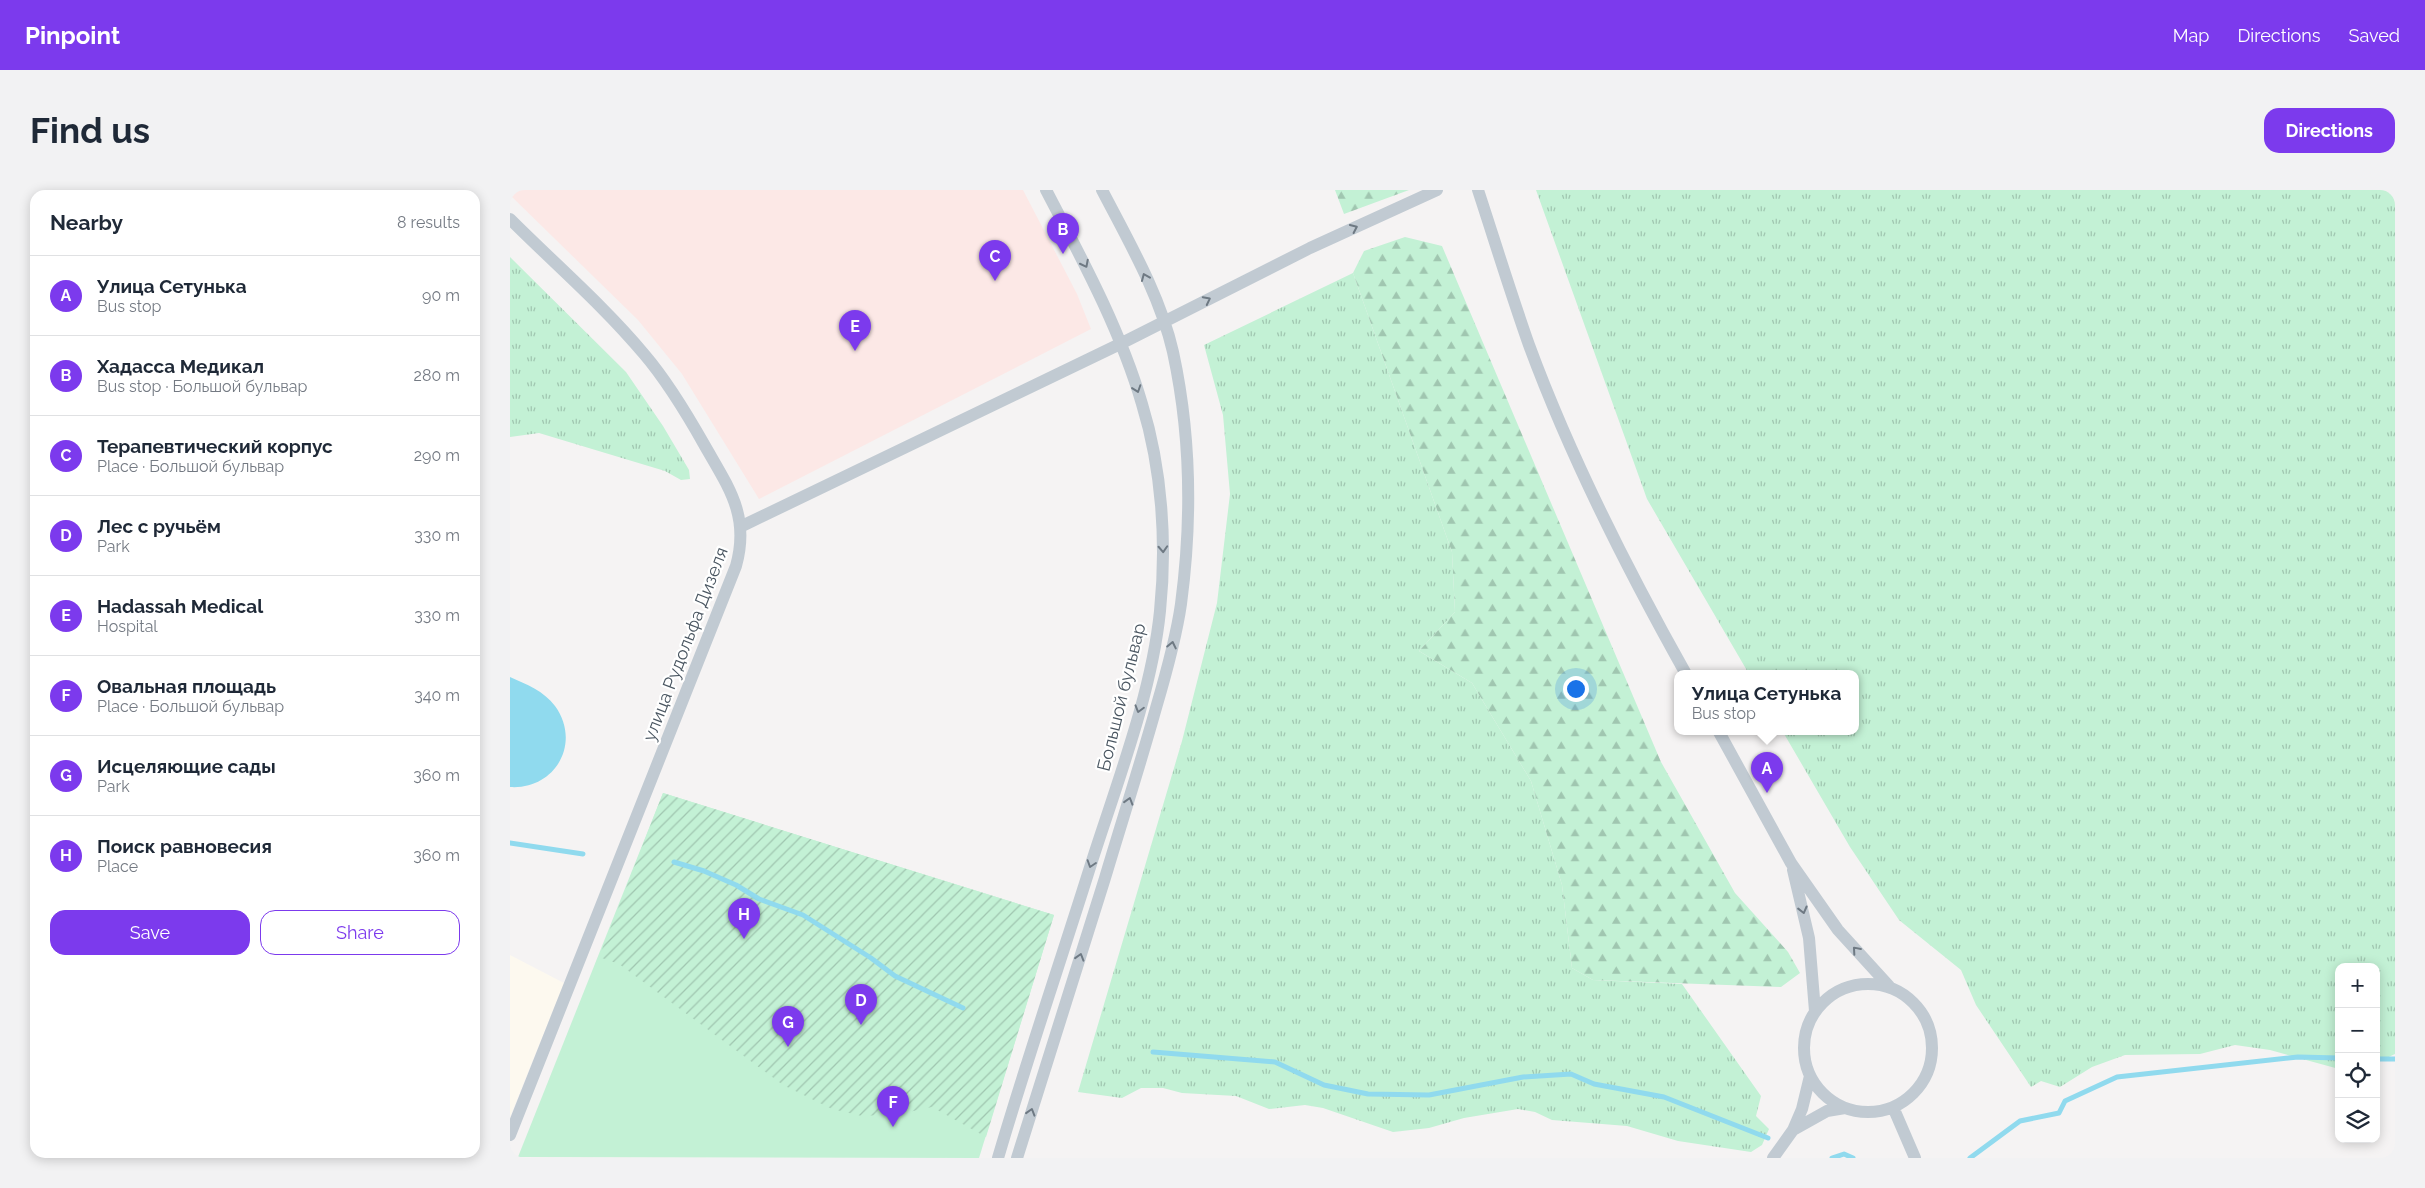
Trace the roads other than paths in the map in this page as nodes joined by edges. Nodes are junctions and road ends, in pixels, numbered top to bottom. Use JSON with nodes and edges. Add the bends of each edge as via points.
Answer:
{"nodes":[{"id":1,"x":1046,"y":190,"type":"edge"},
{"id":2,"x":1102,"y":190,"type":"edge"},
{"id":3,"x":1438,"y":190,"type":"edge"},
{"id":4,"x":1478,"y":190,"type":"edge"},
{"id":5,"x":510,"y":219,"type":"edge"},
{"id":6,"x":1164,"y":322,"type":"junction"},
{"id":7,"x":1120,"y":344,"type":"junction"},
{"id":8,"x":742,"y":526,"type":"junction"},
{"id":9,"x":1684,"y":670,"type":"edge"},
{"id":10,"x":1721,"y":735,"type":"edge"},
{"id":11,"x":1791,"y":863,"type":"junction"},
{"id":12,"x":1889,"y":986,"type":"junction"},
{"id":13,"x":1815,"y":1011,"type":"junction"},
{"id":14,"x":1810,"y":1076,"type":"junction"},
{"id":15,"x":1846,"y":1108,"type":"junction"},
{"id":16,"x":1893,"y":1108,"type":"junction"},
{"id":17,"x":1793,"y":1130,"type":"junction"},
{"id":18,"x":510,"y":1135,"type":"edge"},
{"id":19,"x":998,"y":1158,"type":"edge"},
{"id":20,"x":1016,"y":1158,"type":"edge"},
{"id":21,"x":1772,"y":1158,"type":"edge"},
{"id":22,"x":1915,"y":1158,"type":"edge"}],
"edges":[{"from":1,"to":7,"type":"street","name":"Большой бульвар","one_way":true,"via":[[1090,275]]},
{"from":6,"to":2,"type":"street","name":"Большой бульвар","one_way":true,"via":[[1135,252]]},
{"from":6,"to":3,"type":"street","one_way":true,"via":[[1310,248]]},
{"from":4,"to":9,"type":"street","via":[[1530,346],[1562,428],[1600,510]]},
{"from":5,"to":8,"type":"street","name":"улица Рудольфа Дизеля","via":[[645,355],[678,399],[722,477]]},
{"from":6,"to":7,"type":"street"},
{"from":20,"to":6,"type":"street","name":"Большой бульвар","one_way":true,"via":[[1142,758],[1168,667],[1181,606],[1188,498],[1187,446],[1180,388]]},
{"from":7,"to":8,"type":"street"},
{"from":7,"to":19,"type":"street","name":"Большой бульвар","one_way":true,"via":[[1142,404],[1160,505],[1163,557],[1160,612],[1150,669],[1126,755]]},
{"from":8,"to":18,"type":"street","name":"улица Рудольфа Дизеля","via":[[736,566]]},
{"from":10,"to":11,"type":"street"},
{"from":12,"to":11,"type":"street","one_way":true,"via":[[1838,930]]},
{"from":11,"to":13,"type":"street","one_way":true,"via":[[1809,938]]},
{"from":12,"to":13,"type":"street","via":[[1869,983],[1848,986],[1829,996]]},
{"from":12,"to":16,"type":"street","via":[[1906,995],[1920,1009],[1929,1026],[1933,1045],[1931,1065],[1923,1083]]},
{"from":13,"to":14,"type":"street","via":[[1806,1029],[1804,1048]]},
{"from":14,"to":15,"type":"street","via":[[1831,1101]]},
{"from":14,"to":17,"type":"street"},
{"from":15,"to":16,"type":"street","via":[[1861,1112]]},
{"from":15,"to":17,"type":"street","via":[[1826,1111]]},
{"from":16,"to":22,"type":"street"},
{"from":17,"to":21,"type":"street"}]}
